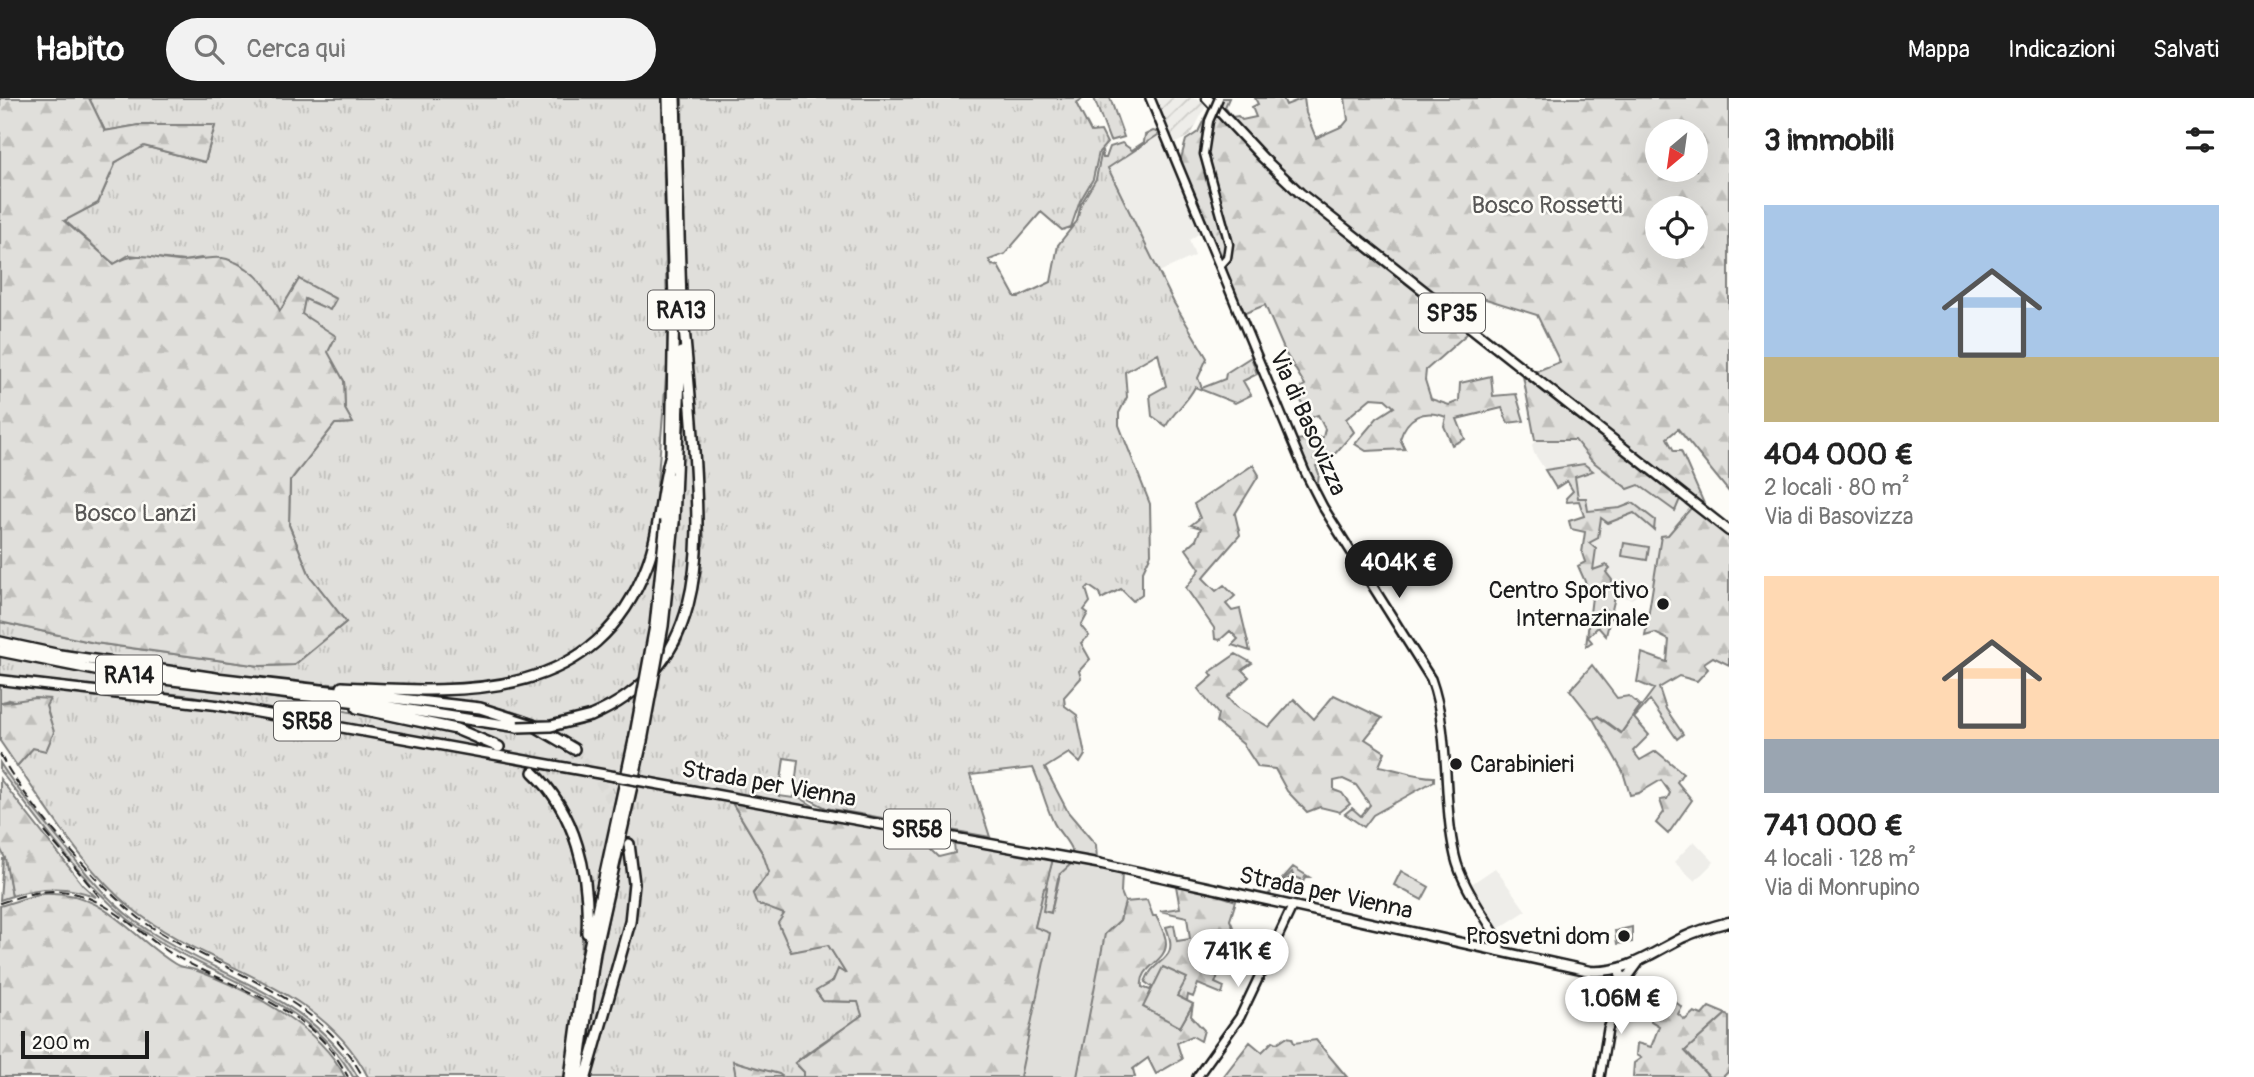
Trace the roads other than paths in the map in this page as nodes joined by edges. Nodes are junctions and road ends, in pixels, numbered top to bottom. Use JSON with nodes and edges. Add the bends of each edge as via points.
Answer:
{"nodes":[{"id":1,"x":668,"y":98,"type":"edge"},
{"id":2,"x":676,"y":98,"type":"edge"},
{"id":3,"x":1150,"y":98,"type":"edge"},
{"id":4,"x":1207,"y":98,"type":"edge"},
{"id":5,"x":1219,"y":98,"type":"edge"},
{"id":6,"x":1220,"y":266,"type":"junction"},
{"id":7,"x":681,"y":297,"type":"junction"},
{"id":8,"x":672,"y":451,"type":"junction"},
{"id":9,"x":670,"y":521,"type":"junction"},
{"id":10,"x":1729,"y":531,"type":"edge"},
{"id":11,"x":0,"y":642,"type":"edge"},
{"id":12,"x":0,"y":651,"type":"edge"},
{"id":13,"x":0,"y":680,"type":"edge"},
{"id":14,"x":294,"y":693,"type":"junction"},
{"id":15,"x":638,"y":741,"type":"junction"},
{"id":16,"x":499,"y":747,"type":"tunnel mouth"},
{"id":17,"x":574,"y":749,"type":"tunnel mouth"},
{"id":18,"x":533,"y":772,"type":"tunnel mouth"},
{"id":19,"x":629,"y":844,"type":"tunnel mouth"},
{"id":20,"x":1293,"y":907,"type":"junction"},
{"id":21,"x":1729,"y":922,"type":"edge"},
{"id":22,"x":1500,"y":950,"type":"junction"},
{"id":23,"x":585,"y":966,"type":"junction"},
{"id":24,"x":1625,"y":972,"type":"junction"},
{"id":25,"x":586,"y":984,"type":"junction"},
{"id":26,"x":576,"y":1060,"type":"junction"},
{"id":27,"x":570,"y":1077,"type":"edge"},
{"id":28,"x":578,"y":1077,"type":"edge"},
{"id":29,"x":586,"y":1077,"type":"edge"},
{"id":30,"x":1197,"y":1077,"type":"edge"},
{"id":31,"x":1600,"y":1077,"type":"edge"}],
"edges":[{"from":1,"to":8,"type":"highway","number":"RA13"},
{"from":2,"to":7,"type":"highway","number":"RA13"},
{"from":3,"to":6,"type":"main road","name":"Via di Basovizza"},
{"from":4,"to":10,"type":"main road","number":"SP35","via":[[1300,193]]},
{"from":5,"to":6,"type":"street","bridge":true,"via":[[1209,121],[1204,154],[1229,244]]},
{"from":6,"to":22,"type":"main road","name":"Via di Basovizza","via":[[1318,498],[1431,679],[1439,711],[1455,855]]},
{"from":7,"to":9,"type":"highway","number":"RA13","via":[[682,400]]},
{"from":7,"to":14,"type":"highway","bridge":true,"via":[[698,545],[692,594],[676,639],[647,681],[591,716],[551,726],[518,727]]},
{"from":8,"to":9,"type":"highway","number":"RA13"},
{"from":8,"to":14,"type":"highway","via":[[651,552],[632,596],[608,629],[564,666],[483,687]]},
{"from":9,"to":15,"type":"highway","number":"RA13","bridge":true,"via":[[663,626]]},
{"from":11,"to":14,"type":"highway","number":"RA14"},
{"from":12,"to":14,"type":"highway","number":"RA14","via":[[105,672]]},
{"from":13,"to":20,"type":"main road","name":"Strada per Vienna","number":"SR58","bridge":true,"via":[[216,705],[1102,864]]},
{"from":14,"to":16,"type":"highway","via":[[456,729]]},
{"from":14,"to":17,"type":"highway","via":[[499,712],[548,731]]},
{"from":15,"to":23,"type":"highway","number":"RA13"},
{"from":15,"to":25,"type":"highway","number":"RA13"},
{"from":18,"to":23,"type":"highway","via":[[559,802],[576,844],[587,907]]},
{"from":19,"to":29,"type":"highway","via":[[634,883],[630,922]]},
{"from":20,"to":22,"type":"main road","name":"Strada per Vienna","number":"SR58"},
{"from":20,"to":30,"type":"main road","via":[[1240,1017]]},
{"from":21,"to":24,"type":"main road","via":[[1693,933]]},
{"from":22,"to":24,"type":"main road","name":"Strada per Vienna","number":"SR58","via":[[1582,969]]},
{"from":23,"to":25,"type":"highway","number":"RA13"},
{"from":24,"to":31,"type":"main road"},
{"from":25,"to":26,"type":"highway","number":"RA13"},
{"from":26,"to":27,"type":"highway","number":"RA13"},
{"from":26,"to":28,"type":"highway","number":"RA13"}]}
